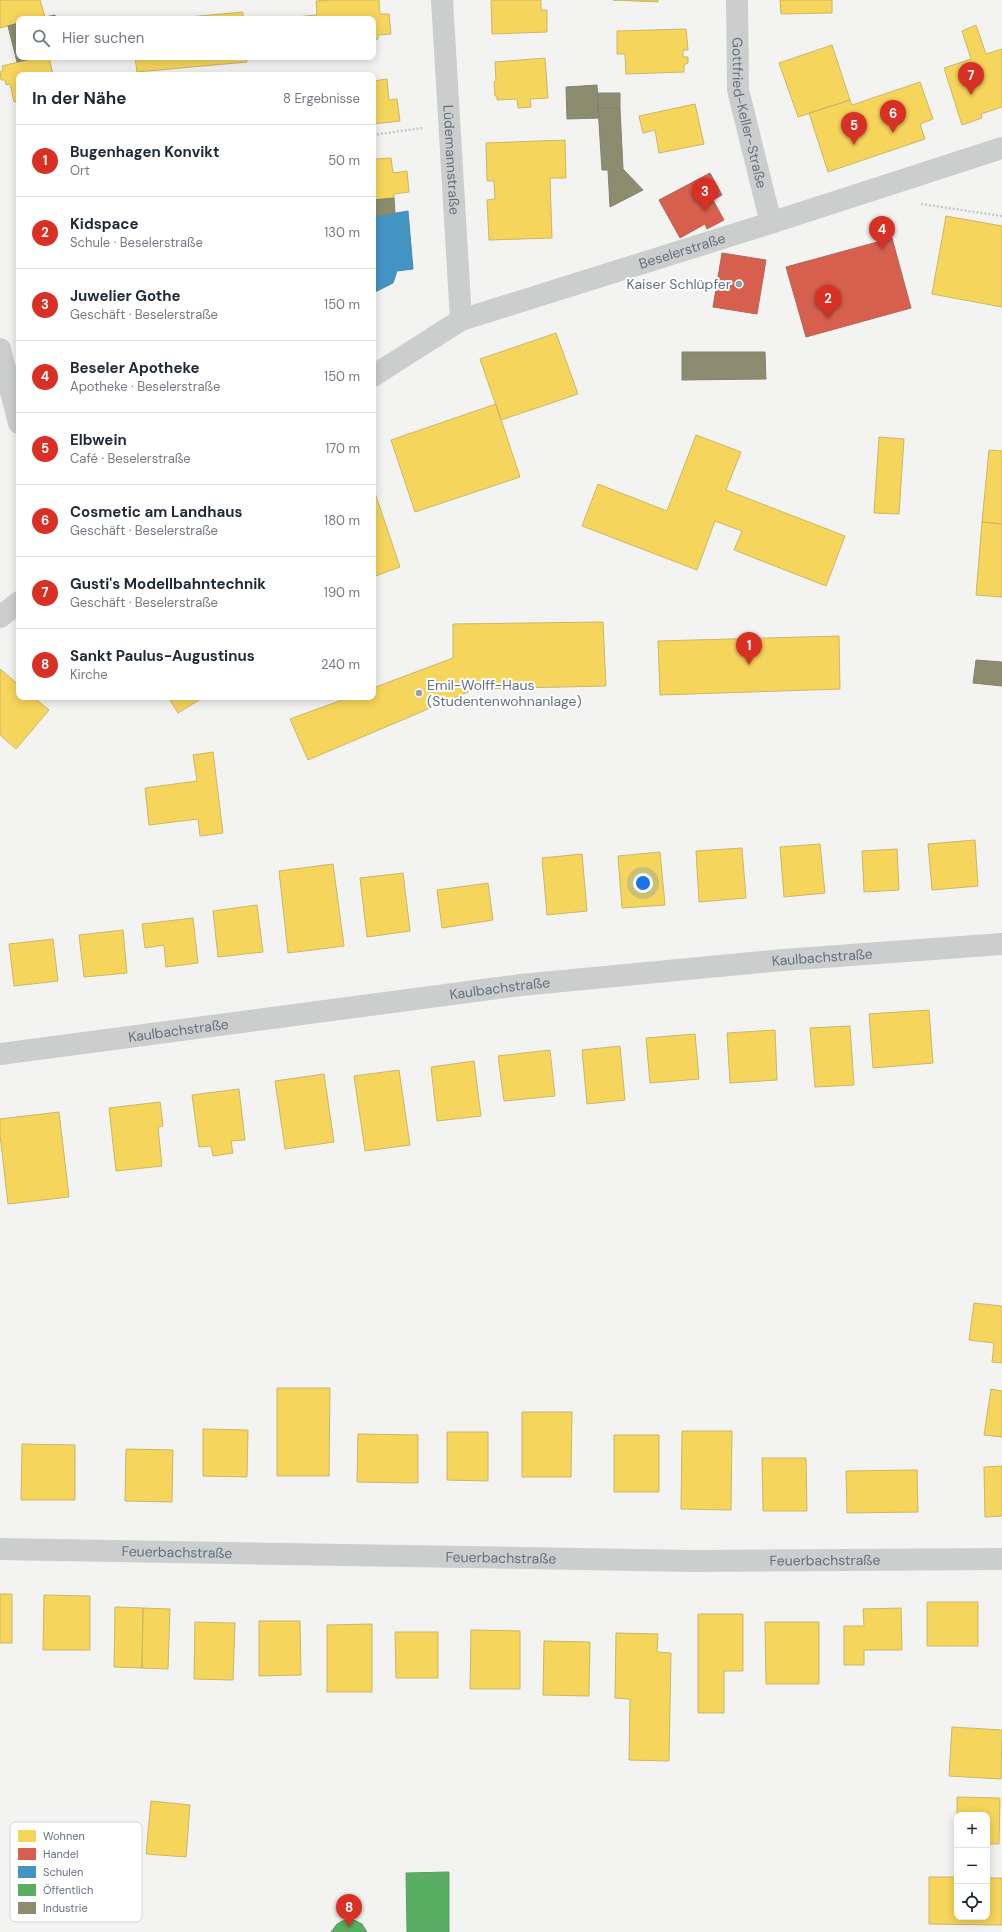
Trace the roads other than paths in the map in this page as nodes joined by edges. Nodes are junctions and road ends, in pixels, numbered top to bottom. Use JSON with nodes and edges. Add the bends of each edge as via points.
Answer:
{"nodes":[{"id":1,"x":442,"y":0,"type":"edge"},
{"id":2,"x":737,"y":0,"type":"edge"},
{"id":3,"x":1002,"y":148,"type":"edge"},
{"id":4,"x":771,"y":223,"type":"junction"},
{"id":5,"x":461,"y":320,"type":"junction"},
{"id":6,"x":0,"y":349,"type":"edge"},
{"id":7,"x":376,"y":374,"type":"edge"},
{"id":8,"x":16,"y":412,"type":"edge"},
{"id":9,"x":16,"y":604,"type":"edge"},
{"id":10,"x":0,"y":617,"type":"edge"},
{"id":11,"x":1002,"y":944,"type":"edge"},
{"id":12,"x":0,"y":1054,"type":"edge"},
{"id":13,"x":0,"y":1549,"type":"edge"},
{"id":14,"x":1002,"y":1559,"type":"edge"}],
"edges":[{"from":1,"to":5,"type":"street","name":"Lüdemannstraße"},
{"from":2,"to":4,"type":"street","name":"Gottfried-Keller-Straße","via":[[738,90]]},
{"from":3,"to":4,"type":"street","name":"Beselerstraße"},
{"from":4,"to":5,"type":"street","name":"Beselerstraße"},
{"from":5,"to":7,"type":"street","name":"Beselerstraße"},
{"from":6,"to":8,"type":"street"},
{"from":9,"to":10,"type":"street"},
{"from":11,"to":12,"type":"street","name":"Kaulbachstraße","via":[[783,960],[521,985]]},
{"from":13,"to":14,"type":"street","name":"Feuerbachstraße","via":[[692,1561]]}]}
